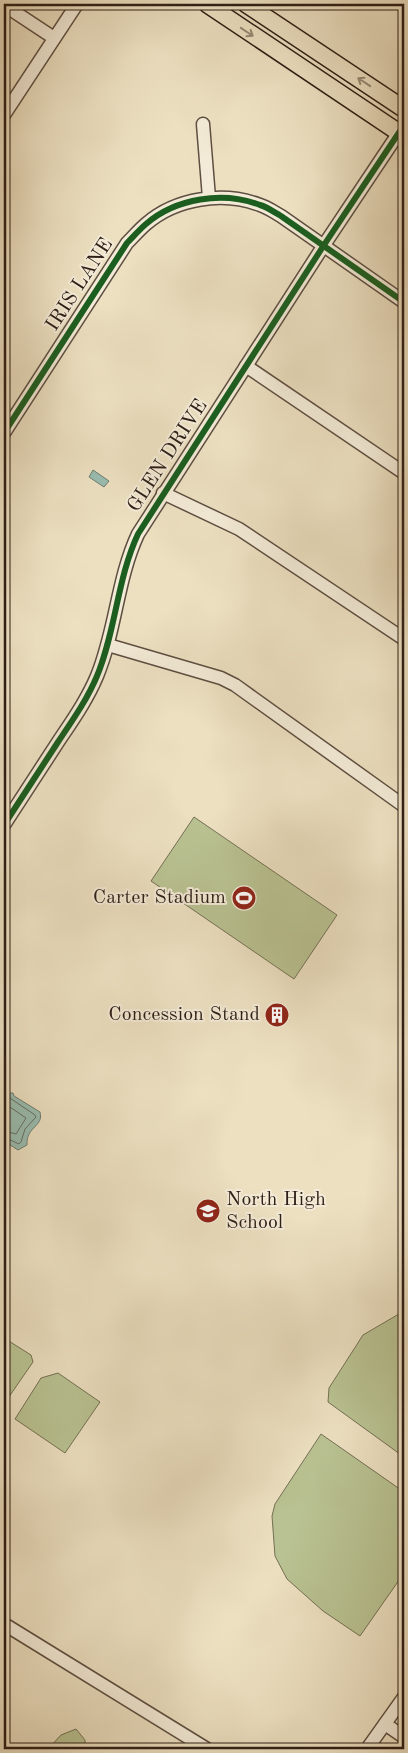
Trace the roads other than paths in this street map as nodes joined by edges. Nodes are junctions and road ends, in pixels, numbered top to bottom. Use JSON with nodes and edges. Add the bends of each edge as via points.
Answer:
{"nodes":[{"id":1,"x":77,"y":4,"type":"edge"},
{"id":2,"x":207,"y":4,"type":"edge"},
{"id":3,"x":246,"y":4,"type":"edge"},
{"id":4,"x":4,"y":5,"type":"edge"},
{"id":5,"x":54,"y":38,"type":"junction"},
{"id":6,"x":404,"y":109,"type":"edge"},
{"id":7,"x":4,"y":115,"type":"edge"},
{"id":8,"x":202,"y":124,"type":"dead end"},
{"id":9,"x":402,"y":132,"type":"edge"},
{"id":10,"x":209,"y":198,"type":"junction"},
{"id":11,"x":324,"y":245,"type":"junction"},
{"id":12,"x":404,"y":302,"type":"edge"},
{"id":13,"x":246,"y":366,"type":"junction"},
{"id":14,"x":4,"y":433,"type":"edge"},
{"id":15,"x":404,"y":473,"type":"edge"},
{"id":16,"x":163,"y":493,"type":"junction"},
{"id":17,"x":404,"y":639,"type":"edge"},
{"id":18,"x":108,"y":645,"type":"junction"},
{"id":19,"x":404,"y":806,"type":"edge"},
{"id":20,"x":4,"y":825,"type":"edge"},
{"id":21,"x":4,"y":1624,"type":"edge"},
{"id":22,"x":404,"y":1697,"type":"edge"},
{"id":23,"x":385,"y":1724,"type":"junction"},
{"id":24,"x":404,"y":1737,"type":"edge"},
{"id":25,"x":207,"y":1749,"type":"edge"},
{"id":26,"x":367,"y":1749,"type":"edge"}],
"edges":[{"from":1,"to":5,"type":"street"},
{"from":2,"to":9,"type":"main road","one_way":true},
{"from":6,"to":3,"type":"main road","one_way":true},
{"from":4,"to":5,"type":"street"},
{"from":5,"to":7,"type":"street"},
{"from":8,"to":10,"type":"street"},
{"from":9,"to":11,"type":"street","name":"GLEN DRIVE"},
{"from":10,"to":11,"type":"street","name":"IRIS LANE","via":[[260,205]]},
{"from":10,"to":14,"type":"street","name":"IRIS LANE","via":[[164,212],[127,243]]},
{"from":11,"to":12,"type":"street","name":"IRIS LANE"},
{"from":11,"to":13,"type":"street","name":"GLEN DRIVE"},
{"from":13,"to":15,"type":"street"},
{"from":13,"to":16,"type":"street","name":"GLEN DRIVE"},
{"from":16,"to":17,"type":"street","via":[[239,529]]},
{"from":16,"to":18,"type":"street","name":"GLEN DRIVE","via":[[132,548]]},
{"from":18,"to":19,"type":"street","via":[[235,685]]},
{"from":18,"to":20,"type":"street","name":"GLEN DRIVE","via":[[97,676],[82,703]]},
{"from":21,"to":25,"type":"street"},
{"from":22,"to":23,"type":"street"},
{"from":23,"to":24,"type":"street"},
{"from":23,"to":26,"type":"street"}]}
